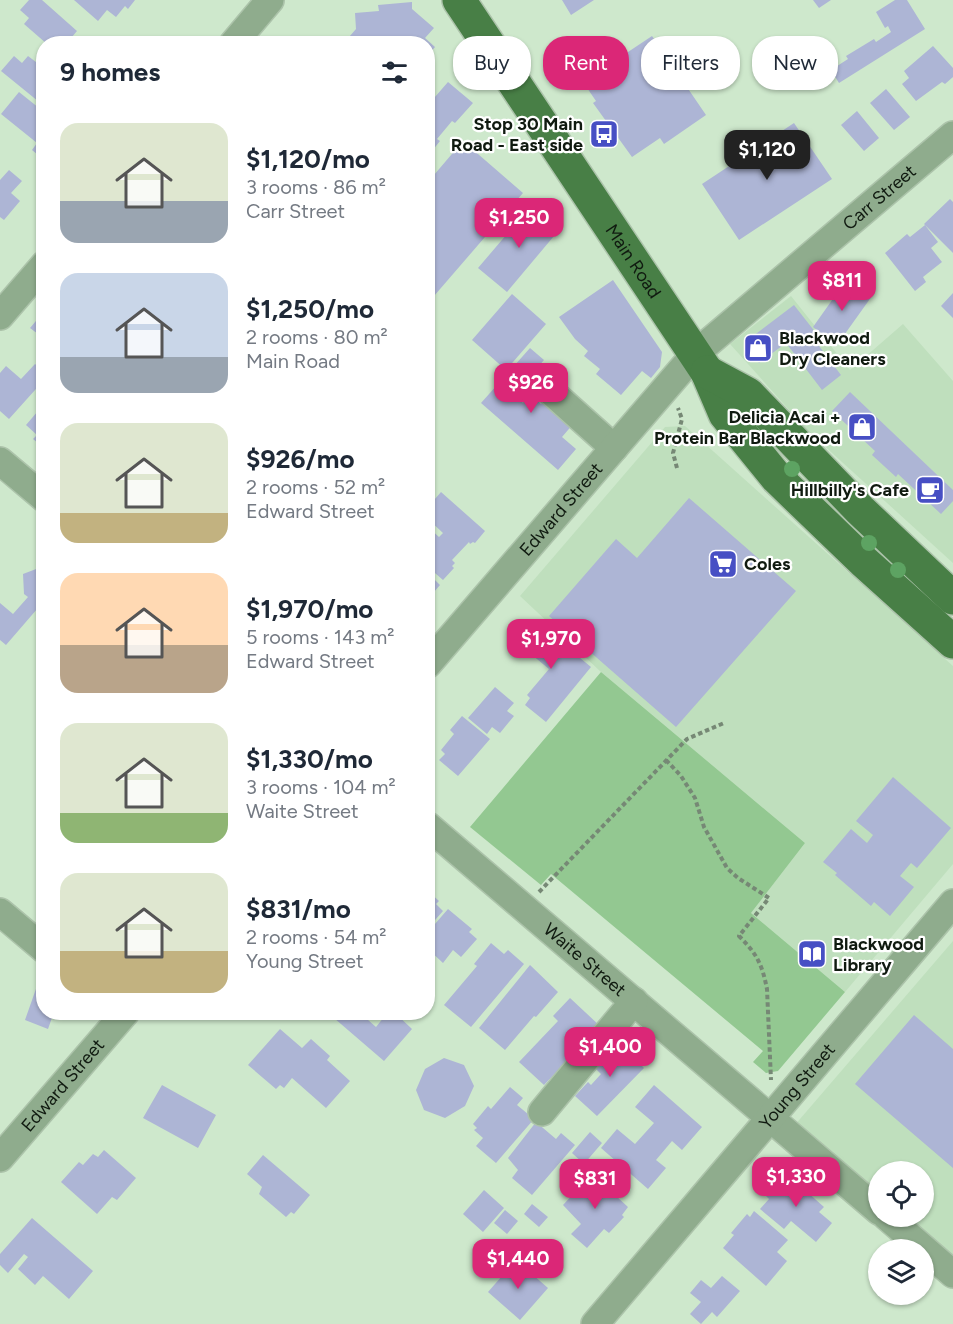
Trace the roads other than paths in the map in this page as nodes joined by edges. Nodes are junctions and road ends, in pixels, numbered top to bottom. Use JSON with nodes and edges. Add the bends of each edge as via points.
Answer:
{"nodes":[{"id":1,"x":270,"y":0,"type":"edge"},
{"id":2,"x":459,"y":0,"type":"edge"},
{"id":3,"x":240,"y":36,"type":"edge"},
{"id":4,"x":953,"y":135,"type":"edge"},
{"id":5,"x":36,"y":274,"type":"edge"},
{"id":6,"x":0,"y":316,"type":"edge"},
{"id":7,"x":701,"y":363,"type":"junction"},
{"id":8,"x":546,"y":388,"type":"dead end"},
{"id":9,"x":614,"y":448,"type":"junction"},
{"id":10,"x":0,"y":461,"type":"edge"},
{"id":11,"x":36,"y":491,"type":"edge"},
{"id":12,"x":953,"y":598,"type":"edge"},
{"id":13,"x":953,"y":642,"type":"edge"},
{"id":14,"x":435,"y":656,"type":"edge"},
{"id":15,"x":435,"y":831,"type":"edge"},
{"id":16,"x":953,"y":903,"type":"edge"},
{"id":17,"x":0,"y":912,"type":"edge"},
{"id":18,"x":36,"y":942,"type":"edge"},
{"id":19,"x":634,"y":1001,"type":"junction"},
{"id":20,"x":117,"y":1020,"type":"edge"},
{"id":21,"x":762,"y":1111,"type":"junction"},
{"id":22,"x":542,"y":1112,"type":"dead end"},
{"id":23,"x":0,"y":1158,"type":"edge"},
{"id":24,"x":868,"y":1202,"type":"edge"},
{"id":25,"x":899,"y":1227,"type":"edge"},
{"id":26,"x":953,"y":1274,"type":"edge"},
{"id":27,"x":595,"y":1324,"type":"edge"}],
"edges":[{"from":1,"to":3,"type":"street"},
{"from":2,"to":7,"type":"main road","name":"Main Road"},
{"from":4,"to":7,"type":"street","name":"Carr Street"},
{"from":5,"to":6,"type":"street"},
{"from":7,"to":9,"type":"street","name":"Edward Street"},
{"from":7,"to":12,"type":"main road","name":"Main Road","via":[[748,394],[860,510]]},
{"from":7,"to":13,"type":"main road","name":"Main Road","via":[[725,414],[777,478]]},
{"from":8,"to":9,"type":"street"},
{"from":9,"to":14,"type":"street","name":"Edward Street"},
{"from":10,"to":11,"type":"street"},
{"from":15,"to":19,"type":"street","name":"Waite Street"},
{"from":16,"to":21,"type":"street","name":"Young Street"},
{"from":17,"to":18,"type":"street"},
{"from":19,"to":21,"type":"street","name":"Waite Street"},
{"from":19,"to":22,"type":"street"},
{"from":20,"to":23,"type":"street","name":"Edward Street"},
{"from":21,"to":24,"type":"street","name":"Waite Street"},
{"from":21,"to":27,"type":"street","name":"Young Street"},
{"from":25,"to":26,"type":"street"}]}
